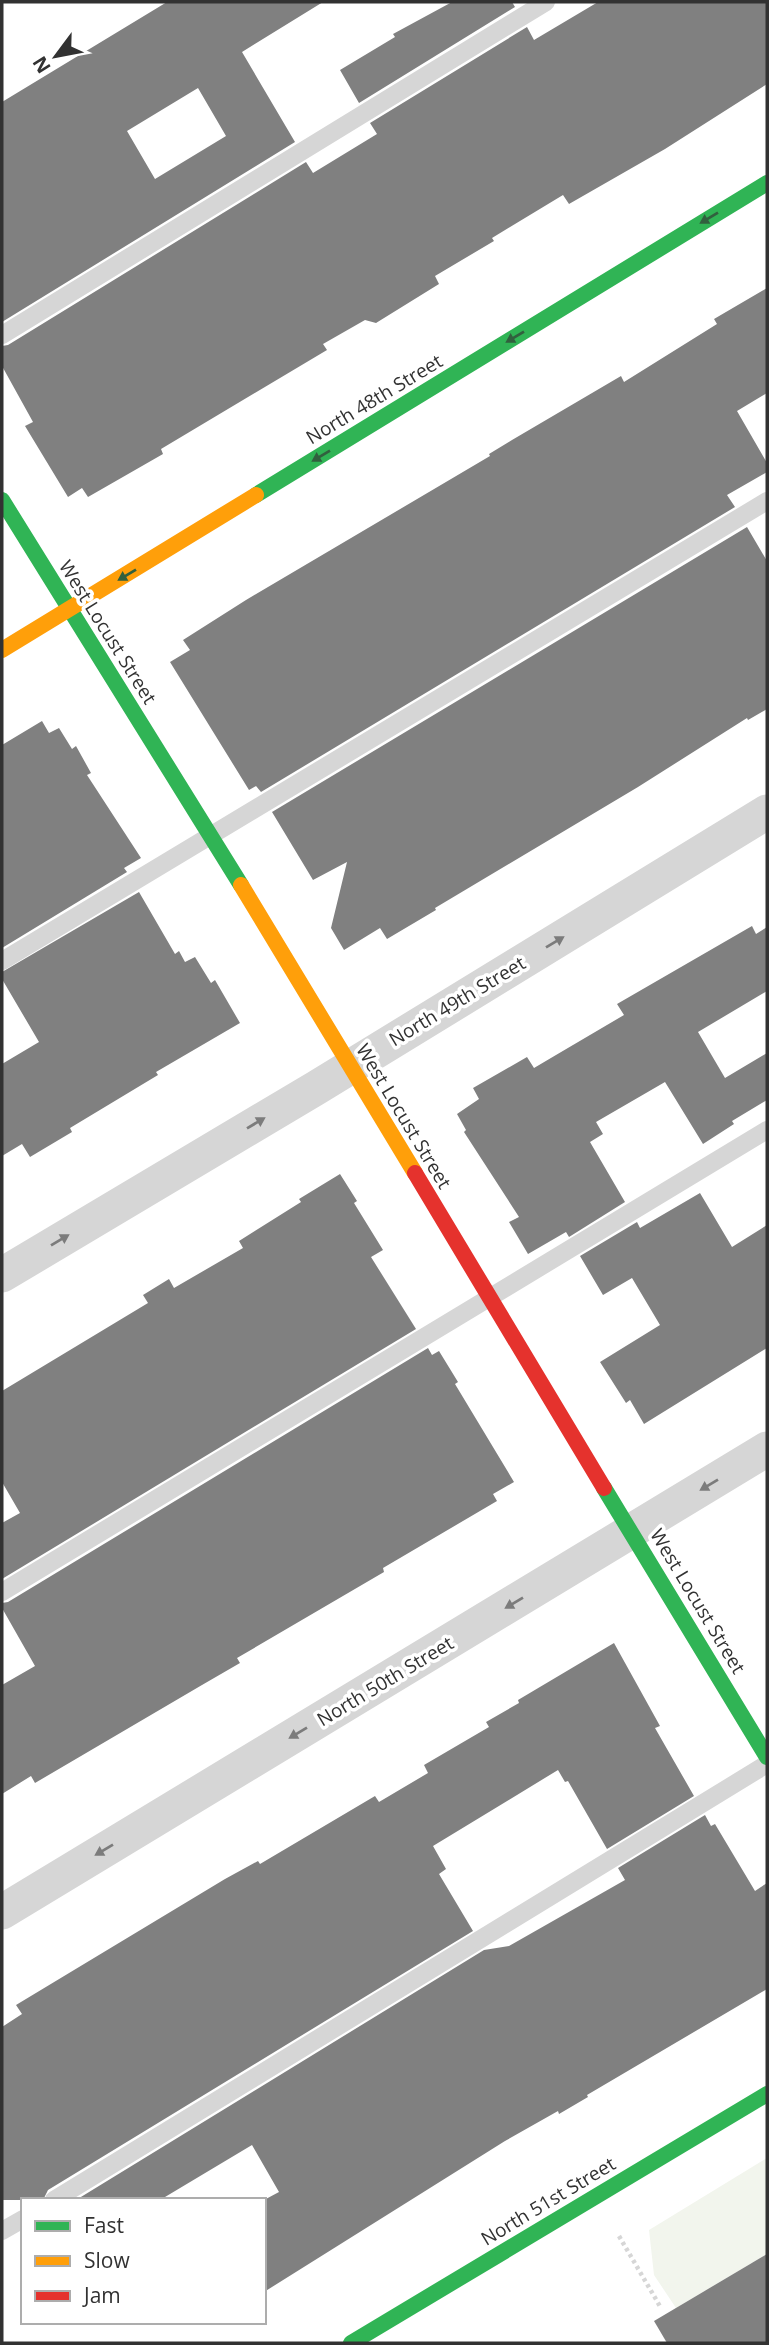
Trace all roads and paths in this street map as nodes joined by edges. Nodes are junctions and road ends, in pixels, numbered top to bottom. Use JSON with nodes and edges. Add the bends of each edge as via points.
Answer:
{"nodes":[{"id":1,"x":546,"y":2,"type":"edge"},
{"id":2,"x":767,"y":183,"type":"edge"},
{"id":3,"x":2,"y":335,"type":"edge"},
{"id":4,"x":2,"y":500,"type":"edge"},
{"id":5,"x":767,"y":501,"type":"edge"},
{"id":6,"x":69,"y":610,"type":"junction"},
{"id":7,"x":2,"y":650,"type":"edge"},
{"id":8,"x":767,"y":812,"type":"edge"},
{"id":9,"x":210,"y":834,"type":"junction"},
{"id":10,"x":2,"y":961,"type":"edge"},
{"id":11,"x":349,"y":1067,"type":"junction"},
{"id":12,"x":767,"y":1130,"type":"edge"},
{"id":13,"x":2,"y":1275,"type":"edge"},
{"id":14,"x":489,"y":1298,"type":"junction"},
{"id":15,"x":767,"y":1449,"type":"edge"},
{"id":16,"x":631,"y":1532,"type":"junction"},
{"id":17,"x":2,"y":1592,"type":"edge"},
{"id":18,"x":767,"y":1757,"type":"edge"},
{"id":19,"x":767,"y":1764,"type":"edge"},
{"id":20,"x":2,"y":1912,"type":"edge"},
{"id":21,"x":767,"y":2094,"type":"edge"},
{"id":22,"x":57,"y":2198,"type":"edge"},
{"id":23,"x":21,"y":2220,"type":"edge"},
{"id":24,"x":2,"y":2231,"type":"edge"},
{"id":25,"x":619,"y":2236,"type":"dead end"},
{"id":26,"x":661,"y":2308,"type":"dead end"},
{"id":27,"x":351,"y":2343,"type":"edge"}],
"edges":[{"from":1,"to":3,"type":"lane"},
{"from":2,"to":6,"type":"street","name":"North 48th Street","one_way":true},
{"from":4,"to":6,"type":"street","name":"West Locust Street"},
{"from":5,"to":9,"type":"lane"},
{"from":6,"to":7,"type":"street","name":"North 48th Street"},
{"from":6,"to":9,"type":"street","name":"West Locust Street"},
{"from":11,"to":8,"type":"street","name":"North 49th Street","one_way":true},
{"from":9,"to":10,"type":"lane"},
{"from":9,"to":11,"type":"street","name":"West Locust Street"},
{"from":13,"to":11,"type":"street","name":"North 49th Street","one_way":true},
{"from":11,"to":14,"type":"street","name":"West Locust Street"},
{"from":12,"to":14,"type":"lane"},
{"from":14,"to":16,"type":"street","name":"West Locust Street"},
{"from":14,"to":17,"type":"lane"},
{"from":15,"to":16,"type":"street","name":"North 50th Street","one_way":true},
{"from":16,"to":18,"type":"street","name":"West Locust Street"},
{"from":16,"to":20,"type":"street","name":"North 50th Street","one_way":true},
{"from":19,"to":22,"type":"lane"},
{"from":21,"to":27,"type":"street","name":"North 51st Street"},
{"from":23,"to":24,"type":"lane"},
{"from":25,"to":26,"type":"path"}]}
